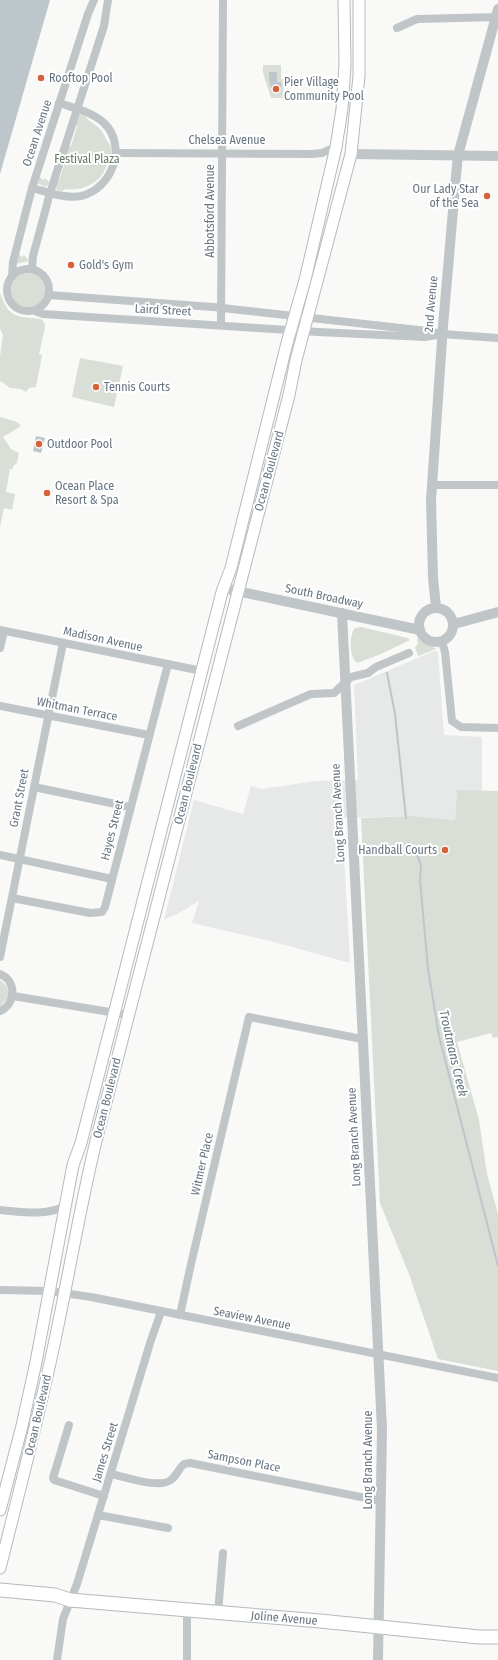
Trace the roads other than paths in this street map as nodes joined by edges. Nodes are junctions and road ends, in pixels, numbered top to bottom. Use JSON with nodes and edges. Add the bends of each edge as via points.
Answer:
{"nodes":[{"id":1,"x":94,"y":0,"type":"edge"},
{"id":2,"x":108,"y":0,"type":"edge"},
{"id":3,"x":223,"y":0,"type":"edge"},
{"id":4,"x":344,"y":0,"type":"edge"},
{"id":5,"x":358,"y":0,"type":"edge"},
{"id":6,"x":497,"y":14,"type":"edge"},
{"id":7,"x":397,"y":28,"type":"dead end"},
{"id":8,"x":59,"y":103,"type":"junction"},
{"id":9,"x":76,"y":109,"type":"junction"},
{"id":10,"x":336,"y":146,"type":"junction"},
{"id":11,"x":222,"y":152,"type":"junction"},
{"id":12,"x":116,"y":153,"type":"junction"},
{"id":13,"x":351,"y":154,"type":"junction"},
{"id":14,"x":458,"y":155,"type":"junction"},
{"id":15,"x":498,"y":156,"type":"edge"},
{"id":16,"x":32,"y":188,"type":"junction"},
{"id":17,"x":50,"y":193,"type":"junction"},
{"id":18,"x":32,"y":269,"type":"junction"},
{"id":19,"x":12,"y":276,"type":"junction"},
{"id":20,"x":49,"y":295,"type":"junction"},
{"id":21,"x":222,"y":308,"type":"junction"},
{"id":22,"x":35,"y":311,"type":"junction"},
{"id":23,"x":295,"y":316,"type":"junction"},
{"id":24,"x":308,"y":317,"type":"junction"},
{"id":25,"x":221,"y":325,"type":"junction"},
{"id":26,"x":291,"y":330,"type":"junction"},
{"id":27,"x":304,"y":331,"type":"junction"},
{"id":28,"x":442,"y":334,"type":"junction"},
{"id":29,"x":498,"y":338,"type":"edge"},
{"id":30,"x":432,"y":485,"type":"junction"},
{"id":31,"x":498,"y":485,"type":"edge"},
{"id":32,"x":223,"y":588,"type":"junction"},
{"id":33,"x":238,"y":590,"type":"junction"},
{"id":34,"x":436,"y":607,"type":"junction"},
{"id":35,"x":498,"y":612,"type":"edge"},
{"id":36,"x":342,"y":613,"type":"junction"},
{"id":37,"x":454,"y":624,"type":"junction"},
{"id":38,"x":2,"y":630,"type":"edge"},
{"id":39,"x":420,"y":630,"type":"junction"},
{"id":40,"x":442,"y":642,"type":"junction"},
{"id":41,"x":63,"y":643,"type":"junction"},
{"id":42,"x":0,"y":648,"type":"edge"},
{"id":43,"x":409,"y":653,"type":"dead end"},
{"id":44,"x":168,"y":664,"type":"junction"},
{"id":45,"x":202,"y":671,"type":"junction"},
{"id":46,"x":344,"y":683,"type":"junction"},
{"id":47,"x":0,"y":706,"type":"edge"},
{"id":48,"x":48,"y":715,"type":"junction"},
{"id":49,"x":238,"y":726,"type":"dead end"},
{"id":50,"x":498,"y":728,"type":"edge"},
{"id":51,"x":149,"y":736,"type":"junction"},
{"id":52,"x":34,"y":787,"type":"junction"},
{"id":53,"x":130,"y":807,"type":"junction"},
{"id":54,"x":0,"y":855,"type":"edge"},
{"id":55,"x":19,"y":859,"type":"junction"},
{"id":56,"x":112,"y":879,"type":"junction"},
{"id":57,"x":12,"y":898,"type":"junction"},
{"id":58,"x":0,"y":957,"type":"edge"},
{"id":59,"x":0,"y":974,"type":"edge"},
{"id":60,"x":12,"y":996,"type":"junction"},
{"id":61,"x":0,"y":1011,"type":"edge"},
{"id":62,"x":114,"y":1012,"type":"junction"},
{"id":63,"x":128,"y":1015,"type":"junction"},
{"id":64,"x":362,"y":1039,"type":"junction"},
{"id":65,"x":64,"y":1207,"type":"junction"},
{"id":66,"x":0,"y":1210,"type":"edge"},
{"id":67,"x":0,"y":1290,"type":"edge"},
{"id":68,"x":49,"y":1291,"type":"junction"},
{"id":69,"x":64,"y":1293,"type":"junction"},
{"id":70,"x":161,"y":1312,"type":"junction"},
{"id":71,"x":180,"y":1316,"type":"junction"},
{"id":72,"x":378,"y":1355,"type":"junction"},
{"id":73,"x":498,"y":1378,"type":"edge"},
{"id":74,"x":69,"y":1425,"type":"dead end"},
{"id":75,"x":111,"y":1474,"type":"junction"},
{"id":76,"x":104,"y":1496,"type":"junction"},
{"id":77,"x":381,"y":1501,"type":"junction"},
{"id":78,"x":0,"y":1510,"type":"edge"},
{"id":79,"x":98,"y":1515,"type":"junction"},
{"id":80,"x":168,"y":1528,"type":"dead end"},
{"id":81,"x":223,"y":1553,"type":"dead end"},
{"id":82,"x":0,"y":1568,"type":"edge"},
{"id":83,"x":0,"y":1590,"type":"edge"},
{"id":84,"x":0,"y":1598,"type":"edge"},
{"id":85,"x":70,"y":1600,"type":"junction"},
{"id":86,"x":187,"y":1611,"type":"junction"},
{"id":87,"x":218,"y":1613,"type":"junction"},
{"id":88,"x":378,"y":1628,"type":"junction"},
{"id":89,"x":498,"y":1637,"type":"edge"},
{"id":90,"x":57,"y":1660,"type":"edge"},
{"id":91,"x":187,"y":1660,"type":"edge"},
{"id":92,"x":378,"y":1660,"type":"edge"}],
"edges":[{"from":1,"to":8,"type":"street","name":"Ocean Avenue"},
{"from":2,"to":9,"type":"street","via":[[104,26]]},
{"from":3,"to":11,"type":"street","name":"Abbotsford Avenue"},
{"from":4,"to":10,"type":"main road","name":"Ocean Boulevard","via":[[345,65]]},
{"from":5,"to":13,"type":"main road","name":"Ocean Boulevard","via":[[360,68]]},
{"from":6,"to":7,"type":"street","via":[[416,19]]},
{"from":6,"to":14,"type":"street","name":"2nd Avenue"},
{"from":8,"to":9,"type":"street"},
{"from":8,"to":16,"type":"street","name":"Ocean Avenue"},
{"from":9,"to":12,"type":"street","via":[[104,123],[112,136]]},
{"from":9,"to":17,"type":"street"},
{"from":10,"to":11,"type":"street","name":"Chelsea Avenue","via":[[326,152],[312,154]]},
{"from":10,"to":23,"type":"main road","name":"Ocean Boulevard"},
{"from":11,"to":12,"type":"street","name":"Chelsea Avenue"},
{"from":11,"to":21,"type":"street","name":"Abbotsford Avenue"},
{"from":12,"to":17,"type":"street","via":[[106,180],[92,192],[81,196]]},
{"from":13,"to":14,"type":"street"},
{"from":13,"to":24,"type":"main road","name":"Ocean Boulevard"},
{"from":14,"to":15,"type":"street"},
{"from":14,"to":28,"type":"street","name":"2nd Avenue"},
{"from":16,"to":17,"type":"street"},
{"from":16,"to":19,"type":"street","name":"Ocean Avenue","via":[[13,262]]},
{"from":17,"to":18,"type":"street"},
{"from":18,"to":19,"type":"street","via":[[24,269]]},
{"from":18,"to":20,"type":"street","via":[[48,281]]},
{"from":19,"to":22,"type":"street","name":"Ocean Avenue","via":[[6,292],[10,302],[18,310]]},
{"from":20,"to":21,"type":"street","name":"Laird Street"},
{"from":20,"to":22,"type":"street","via":[[44,305]]},
{"from":21,"to":23,"type":"street","name":"Laird Street"},
{"from":21,"to":25,"type":"street","name":"Abbotsford Avenue"},
{"from":22,"to":25,"type":"street","name":"Laird Street","via":[[43,314]]},
{"from":23,"to":24,"type":"street","name":"Laird Street"},
{"from":23,"to":26,"type":"main road","name":"Ocean Boulevard"},
{"from":24,"to":27,"type":"main road","name":"Ocean Boulevard"},
{"from":24,"to":28,"type":"street","name":"Laird Street"},
{"from":25,"to":26,"type":"street","name":"Laird Street"},
{"from":26,"to":27,"type":"street","name":"Laird Street"},
{"from":26,"to":32,"type":"main road","name":"Ocean Boulevard"},
{"from":27,"to":28,"type":"street","name":"Laird Street","via":[[425,337]]},
{"from":27,"to":33,"type":"main road","name":"Ocean Boulevard"},
{"from":28,"to":29,"type":"street"},
{"from":28,"to":30,"type":"street","name":"2nd Avenue"},
{"from":30,"to":31,"type":"street"},
{"from":30,"to":34,"type":"street","name":"2nd Avenue","via":[[433,578]]},
{"from":32,"to":33,"type":"street","name":"South Broadway"},
{"from":32,"to":45,"type":"main road","name":"Ocean Boulevard"},
{"from":33,"to":36,"type":"street","name":"South Broadway"},
{"from":33,"to":63,"type":"main road","name":"Ocean Boulevard"},
{"from":34,"to":37,"type":"street","via":[[450,614]]},
{"from":34,"to":39,"type":"street","via":[[422,614]]},
{"from":35,"to":37,"type":"street"},
{"from":36,"to":39,"type":"street","name":"South Broadway"},
{"from":36,"to":46,"type":"street","name":"Long Branch Avenue"},
{"from":37,"to":40,"type":"street","via":[[452,633]]},
{"from":38,"to":41,"type":"street","name":"Madison Avenue"},
{"from":38,"to":42,"type":"street"},
{"from":39,"to":40,"type":"street","via":[[426,639]]},
{"from":40,"to":50,"type":"street","via":[[452,721],[461,727]]},
{"from":41,"to":44,"type":"street","name":"Madison Avenue"},
{"from":41,"to":48,"type":"street","name":"Grant Street"},
{"from":43,"to":46,"type":"street","via":[[368,673],[353,676]]},
{"from":44,"to":45,"type":"street","name":"Madison Avenue"},
{"from":44,"to":51,"type":"street","name":"Hayes Street"},
{"from":45,"to":62,"type":"main road","name":"Ocean Boulevard"},
{"from":46,"to":49,"type":"street","via":[[334,693],[310,694]]},
{"from":46,"to":64,"type":"street","name":"Long Branch Avenue"},
{"from":47,"to":48,"type":"street","name":"Whitman Terrace"},
{"from":48,"to":51,"type":"street","name":"Whitman Terrace"},
{"from":48,"to":52,"type":"street","name":"Grant Street"},
{"from":51,"to":53,"type":"street","name":"Hayes Street"},
{"from":52,"to":53,"type":"street"},
{"from":52,"to":55,"type":"street","name":"Grant Street"},
{"from":53,"to":56,"type":"street","name":"Hayes Street"},
{"from":54,"to":55,"type":"street"},
{"from":55,"to":56,"type":"street"},
{"from":55,"to":57,"type":"street","name":"Grant Street"},
{"from":56,"to":57,"type":"street","name":"Hayes Street","via":[[105,907],[98,914]]},
{"from":57,"to":58,"type":"street","name":"Grant Street"},
{"from":59,"to":60,"type":"street","via":[[11,984]]},
{"from":60,"to":61,"type":"street","via":[[7,1006]]},
{"from":60,"to":62,"type":"street"},
{"from":62,"to":63,"type":"street"},
{"from":62,"to":65,"type":"main road","name":"Ocean Boulevard"},
{"from":63,"to":69,"type":"main road","name":"Ocean Boulevard","via":[[87,1179]]},
{"from":64,"to":71,"type":"street","name":"Witmer Place","via":[[249,1017]]},
{"from":64,"to":72,"type":"street","name":"Long Branch Avenue"},
{"from":65,"to":66,"type":"street","via":[[53,1212],[37,1214]]},
{"from":65,"to":68,"type":"main road","name":"Ocean Boulevard"},
{"from":67,"to":68,"type":"street","name":"Seaview Avenue"},
{"from":68,"to":69,"type":"street","name":"Seaview Avenue"},
{"from":68,"to":78,"type":"main road","name":"Ocean Boulevard","via":[[22,1426]]},
{"from":69,"to":70,"type":"street","name":"Seaview Avenue"},
{"from":69,"to":82,"type":"main road","name":"Ocean Boulevard","via":[[38,1418]]},
{"from":70,"to":71,"type":"street","name":"Seaview Avenue"},
{"from":70,"to":75,"type":"street","name":"James Street"},
{"from":71,"to":72,"type":"street","name":"Seaview Avenue"},
{"from":72,"to":73,"type":"street","name":"Seaview Avenue"},
{"from":72,"to":77,"type":"street","name":"Long Branch Avenue","via":[[382,1429]]},
{"from":74,"to":76,"type":"street","via":[[53,1478]]},
{"from":75,"to":76,"type":"street","name":"James Street"},
{"from":75,"to":77,"type":"street","name":"Sampson Place","via":[[162,1484],[172,1480],[184,1464],[190,1463]]},
{"from":76,"to":79,"type":"street","name":"James Street"},
{"from":77,"to":88,"type":"street","name":"Long Branch Avenue"},
{"from":79,"to":80,"type":"street"},
{"from":79,"to":85,"type":"street","name":"James Street","via":[[78,1584]]},
{"from":81,"to":87,"type":"street"},
{"from":83,"to":85,"type":"main road","name":"Joline Avenue","via":[[56,1595]]},
{"from":84,"to":85,"type":"main road","name":"Joline Avenue","via":[[56,1602]]},
{"from":85,"to":86,"type":"main road","name":"Joline Avenue"},
{"from":85,"to":90,"type":"street","name":"James Street","via":[[63,1619]]},
{"from":86,"to":87,"type":"main road","name":"Joline Avenue"},
{"from":86,"to":91,"type":"street"},
{"from":87,"to":88,"type":"main road","name":"Joline Avenue"},
{"from":88,"to":89,"type":"main road","name":"Joline Avenue"},
{"from":88,"to":92,"type":"street","name":"Long Branch Avenue"}]}
